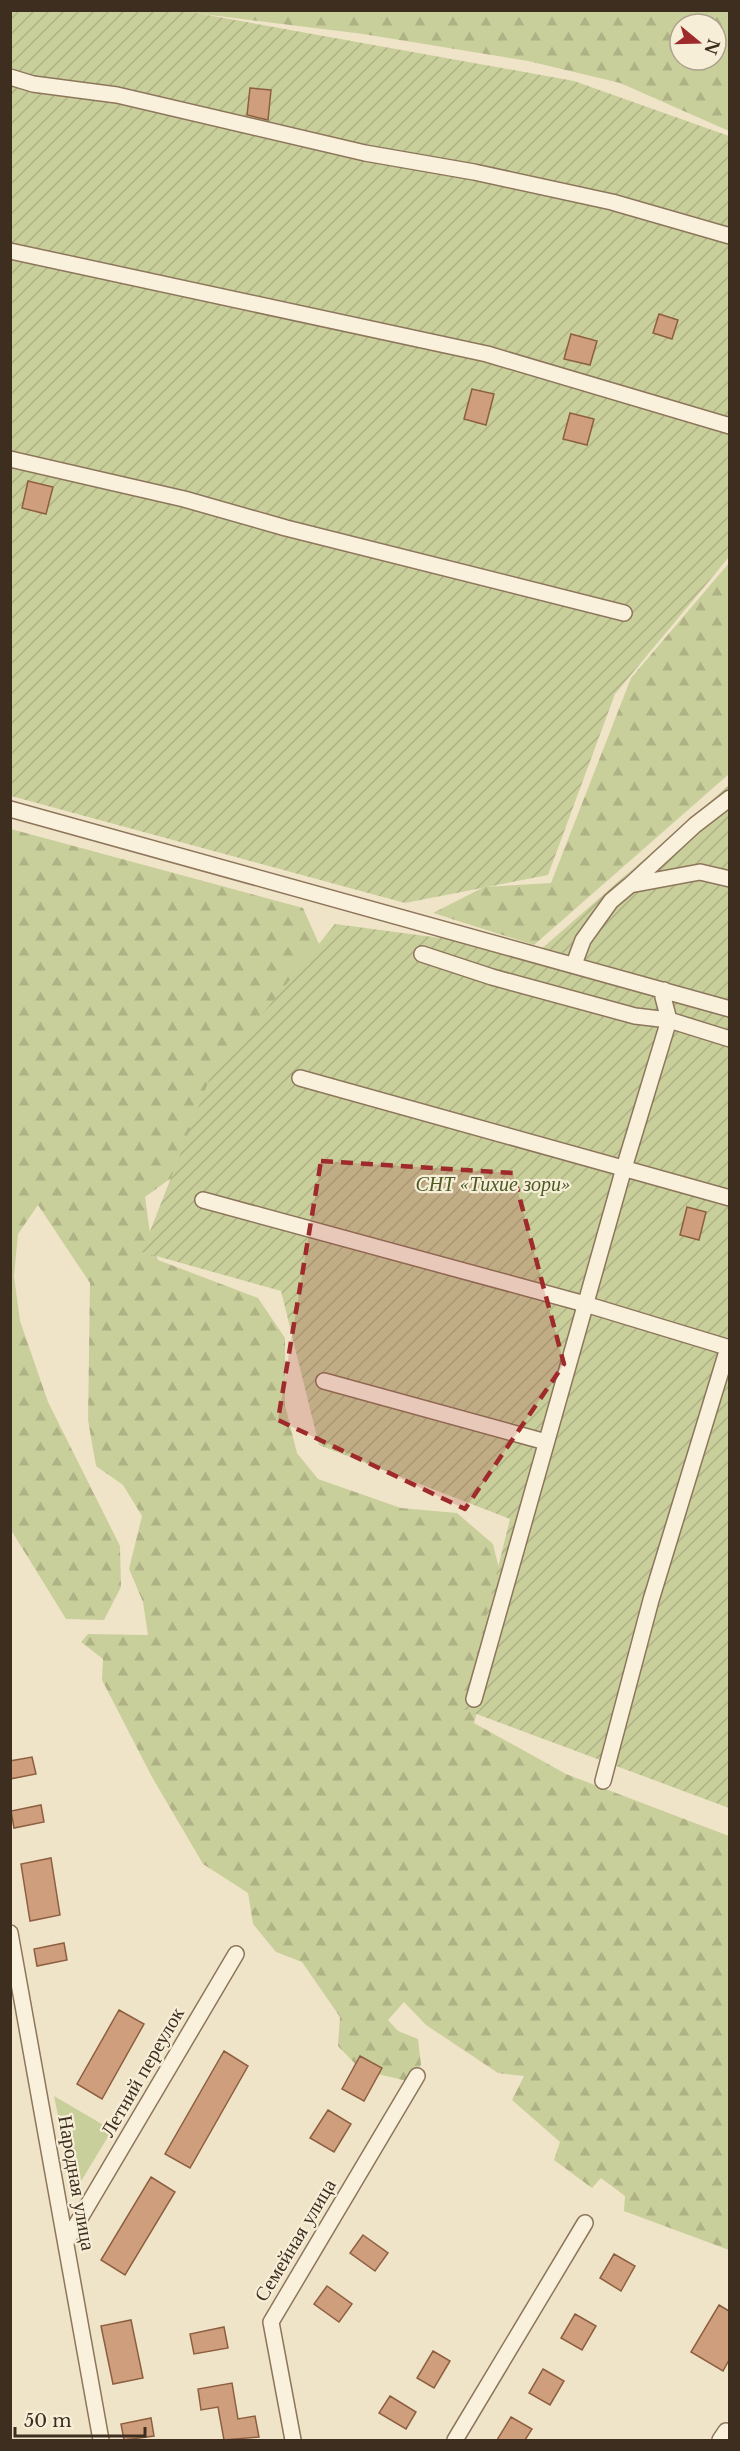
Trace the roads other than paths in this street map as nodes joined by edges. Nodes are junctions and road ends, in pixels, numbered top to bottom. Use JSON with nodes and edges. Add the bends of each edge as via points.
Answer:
{"nodes":[{"id":1,"x":10,"y":77,"type":"edge"},
{"id":2,"x":729,"y":236,"type":"edge"},
{"id":3,"x":10,"y":251,"type":"edge"},
{"id":4,"x":729,"y":426,"type":"edge"},
{"id":5,"x":10,"y":459,"type":"edge"},
{"id":6,"x":624,"y":613,"type":"dead end"},
{"id":7,"x":729,"y":798,"type":"edge"},
{"id":8,"x":10,"y":809,"type":"edge"},
{"id":9,"x":729,"y":879,"type":"edge"},
{"id":10,"x":630,"y":885,"type":"junction"},
{"id":11,"x":422,"y":954,"type":"dead end"},
{"id":12,"x":574,"y":964,"type":"junction"},
{"id":13,"x":664,"y":990,"type":"junction"},
{"id":14,"x":729,"y":1009,"type":"edge"},
{"id":15,"x":669,"y":1020,"type":"junction"},
{"id":16,"x":729,"y":1039,"type":"edge"},
{"id":17,"x":300,"y":1078,"type":"dead end"},
{"id":18,"x":624,"y":1168,"type":"junction"},
{"id":19,"x":729,"y":1198,"type":"edge"},
{"id":20,"x":203,"y":1200,"type":"dead end"},
{"id":21,"x":585,"y":1304,"type":"junction"},
{"id":22,"x":729,"y":1348,"type":"edge"},
{"id":23,"x":324,"y":1381,"type":"dead end"},
{"id":24,"x":546,"y":1442,"type":"junction"},
{"id":25,"x":474,"y":1699,"type":"dead end"},
{"id":26,"x":603,"y":1781,"type":"dead end"},
{"id":27,"x":10,"y":1933,"type":"edge"},
{"id":28,"x":236,"y":1954,"type":"dead end"},
{"id":29,"x":417,"y":2076,"type":"dead end"},
{"id":30,"x":585,"y":2223,"type":"dead end"},
{"id":31,"x":66,"y":2242,"type":"junction"},
{"id":32,"x":729,"y":2433,"type":"edge"},
{"id":33,"x":101,"y":2440,"type":"edge"},
{"id":34,"x":293,"y":2440,"type":"edge"},
{"id":35,"x":454,"y":2440,"type":"edge"},
{"id":36,"x":720,"y":2440,"type":"edge"}],
"edges":[{"from":1,"to":2,"type":"street","via":[[33,84],[117,95],[365,153],[612,202]]},
{"from":3,"to":4,"type":"street","via":[[487,354]]},
{"from":5,"to":6,"type":"street","via":[[184,498],[286,528]]},
{"from":7,"to":10,"type":"street"},
{"from":8,"to":12,"type":"street","via":[[424,926]]},
{"from":9,"to":10,"type":"street","via":[[700,872]]},
{"from":10,"to":12,"type":"street","via":[[611,901],[590,930]]},
{"from":11,"to":15,"type":"street","via":[[635,1016]]},
{"from":12,"to":13,"type":"street"},
{"from":13,"to":14,"type":"street"},
{"from":13,"to":15,"type":"street"},
{"from":15,"to":16,"type":"street"},
{"from":15,"to":18,"type":"street"},
{"from":17,"to":18,"type":"street"},
{"from":18,"to":19,"type":"street"},
{"from":18,"to":21,"type":"street"},
{"from":20,"to":21,"type":"street"},
{"from":21,"to":22,"type":"street"},
{"from":21,"to":24,"type":"street"},
{"from":22,"to":26,"type":"street","via":[[651,1600]]},
{"from":23,"to":24,"type":"street"},
{"from":24,"to":25,"type":"street"},
{"from":27,"to":31,"type":"street","name":"Народная улица"},
{"from":28,"to":31,"type":"street","name":"Летний переулок"},
{"from":29,"to":34,"type":"street","name":"Семейная улица","via":[[271,2322]]},
{"from":30,"to":35,"type":"street"},
{"from":31,"to":33,"type":"street","name":"Народная улица"},
{"from":32,"to":36,"type":"street","via":[[726,2431]]}]}
